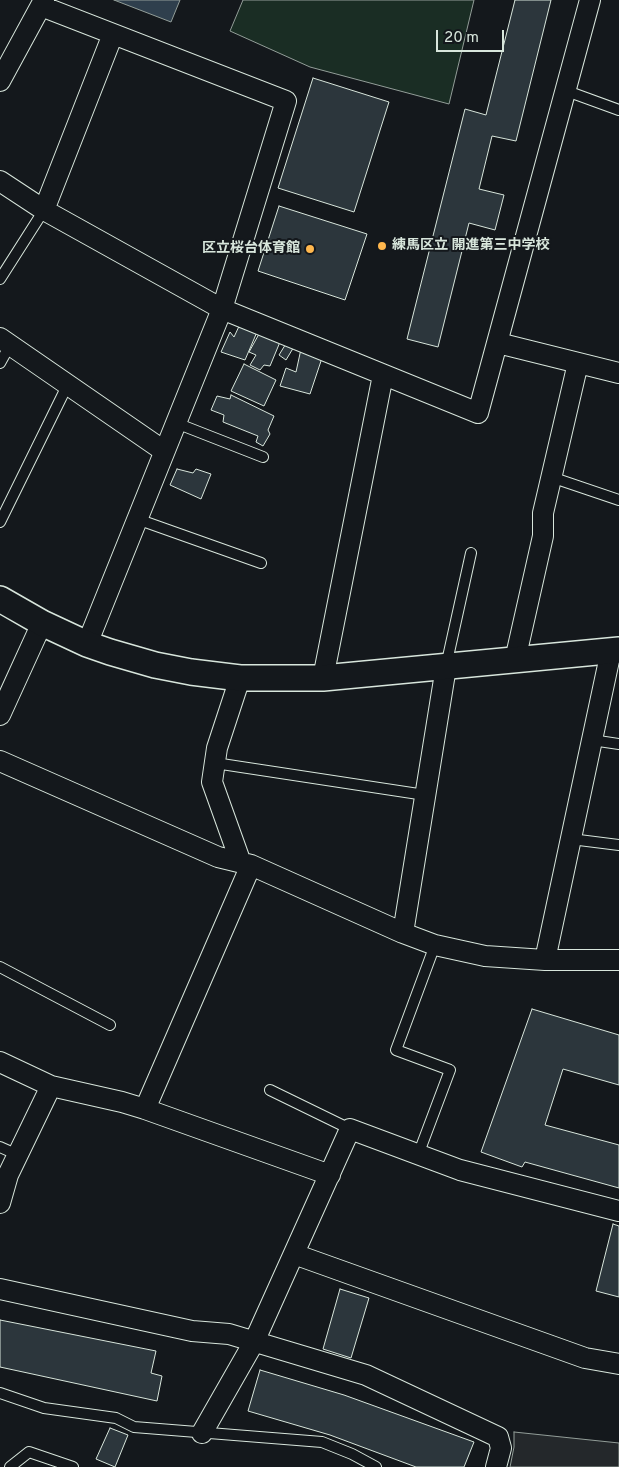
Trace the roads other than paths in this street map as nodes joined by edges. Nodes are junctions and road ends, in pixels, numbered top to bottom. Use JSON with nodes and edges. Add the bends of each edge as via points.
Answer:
{"nodes":[{"id":1,"x":590,"y":0,"type":"edge"},
{"id":2,"x":42,"y":3,"type":"edge"},
{"id":3,"x":113,"y":34,"type":"junction"},
{"id":4,"x":0,"y":81,"type":"edge"},
{"id":5,"x":564,"y":90,"type":"junction"},
{"id":6,"x":619,"y":110,"type":"edge"},
{"id":7,"x":0,"y":181,"type":"edge"},
{"id":8,"x":44,"y":210,"type":"junction"},
{"id":9,"x":0,"y":279,"type":"edge"},
{"id":10,"x":222,"y":310,"type":"junction"},
{"id":11,"x":5,"y":341,"type":"edge"},
{"id":12,"x":498,"y":343,"type":"junction"},
{"id":13,"x":0,"y":363,"type":"edge"},
{"id":14,"x":578,"y":363,"type":"junction"},
{"id":15,"x":619,"y":373,"type":"edge"},
{"id":16,"x":384,"y":375,"type":"junction"},
{"id":17,"x":68,"y":384,"type":"junction"},
{"id":18,"x":176,"y":423,"type":"junction"},
{"id":19,"x":164,"y":451,"type":"junction"},
{"id":20,"x":263,"y":457,"type":"dead end"},
{"id":21,"x":551,"y":477,"type":"junction"},
{"id":22,"x":619,"y":500,"type":"edge"},
{"id":23,"x":137,"y":519,"type":"junction"},
{"id":24,"x":0,"y":522,"type":"edge"},
{"id":25,"x":471,"y":553,"type":"dead end"},
{"id":26,"x":261,"y":563,"type":"dead end"},
{"id":27,"x":0,"y":599,"type":"edge"},
{"id":28,"x":42,"y":623,"type":"junction"},
{"id":29,"x":87,"y":644,"type":"junction"},
{"id":30,"x":615,"y":650,"type":"edge"},
{"id":31,"x":515,"y":660,"type":"junction"},
{"id":32,"x":446,"y":667,"type":"junction"},
{"id":33,"x":240,"y":678,"type":"junction"},
{"id":34,"x":323,"y":678,"type":"junction"},
{"id":35,"x":0,"y":715,"type":"edge"},
{"id":36,"x":592,"y":740,"type":"junction"},
{"id":37,"x":619,"y":744,"type":"edge"},
{"id":38,"x":0,"y":761,"type":"edge"},
{"id":39,"x":215,"y":764,"type":"junction"},
{"id":40,"x":425,"y":795,"type":"junction"},
{"id":41,"x":571,"y":839,"type":"junction"},
{"id":42,"x":619,"y":845,"type":"edge"},
{"id":43,"x":246,"y":864,"type":"junction"},
{"id":44,"x":403,"y":932,"type":"junction"},
{"id":45,"x":435,"y":945,"type":"junction"},
{"id":46,"x":545,"y":960,"type":"junction"},
{"id":47,"x":619,"y":960,"type":"edge"},
{"id":48,"x":0,"y":967,"type":"edge"},
{"id":49,"x":110,"y":1025,"type":"dead end"},
{"id":50,"x":0,"y":1062,"type":"edge"},
{"id":51,"x":51,"y":1086,"type":"junction"},
{"id":52,"x":270,"y":1090,"type":"dead end"},
{"id":53,"x":145,"y":1109,"type":"junction"},
{"id":54,"x":350,"y":1129,"type":"junction"},
{"id":55,"x":9,"y":1151,"type":"edge"},
{"id":56,"x":418,"y":1155,"type":"junction"},
{"id":57,"x":330,"y":1174,"type":"junction"},
{"id":58,"x":0,"y":1203,"type":"edge"},
{"id":59,"x":619,"y":1211,"type":"edge"},
{"id":60,"x":294,"y":1254,"type":"junction"},
{"id":61,"x":0,"y":1289,"type":"edge"},
{"id":62,"x":254,"y":1342,"type":"junction"},
{"id":63,"x":619,"y":1364,"type":"edge"},
{"id":64,"x":0,"y":1393,"type":"edge"},
{"id":65,"x":202,"y":1433,"type":"junction"},
{"id":66,"x":10,"y":1467,"type":"edge"},
{"id":67,"x":73,"y":1467,"type":"edge"},
{"id":68,"x":376,"y":1467,"type":"edge"},
{"id":69,"x":496,"y":1467,"type":"edge"}],
"edges":[{"from":1,"to":5,"type":"street"},
{"from":2,"to":3,"type":"street"},
{"from":2,"to":4,"type":"street"},
{"from":3,"to":8,"type":"street"},
{"from":3,"to":10,"type":"street","via":[[286,100]]},
{"from":5,"to":6,"type":"lane"},
{"from":5,"to":12,"type":"street"},
{"from":7,"to":8,"type":"street"},
{"from":8,"to":9,"type":"lane"},
{"from":8,"to":10,"type":"street"},
{"from":10,"to":16,"type":"street"},
{"from":10,"to":18,"type":"street"},
{"from":11,"to":13,"type":"lane"},
{"from":11,"to":17,"type":"street"},
{"from":12,"to":14,"type":"street"},
{"from":12,"to":16,"type":"street","via":[[478,413]]},
{"from":14,"to":15,"type":"street"},
{"from":14,"to":21,"type":"street"},
{"from":16,"to":34,"type":"street"},
{"from":17,"to":19,"type":"street"},
{"from":17,"to":24,"type":"lane"},
{"from":18,"to":19,"type":"street"},
{"from":18,"to":20,"type":"lane"},
{"from":19,"to":23,"type":"street"},
{"from":21,"to":22,"type":"lane"},
{"from":21,"to":31,"type":"street","via":[[543,513],[543,536]]},
{"from":23,"to":26,"type":"lane"},
{"from":23,"to":29,"type":"street"},
{"from":25,"to":32,"type":"lane"},
{"from":27,"to":28,"type":"street"},
{"from":28,"to":29,"type":"street"},
{"from":28,"to":35,"type":"street"},
{"from":29,"to":33,"type":"street","via":[[155,665]]},
{"from":30,"to":31,"type":"street"},
{"from":30,"to":36,"type":"street"},
{"from":31,"to":32,"type":"street"},
{"from":32,"to":34,"type":"street"},
{"from":32,"to":40,"type":"street"},
{"from":33,"to":34,"type":"street"},
{"from":33,"to":39,"type":"street","via":[[217,748]]},
{"from":36,"to":37,"type":"lane"},
{"from":36,"to":41,"type":"street"},
{"from":38,"to":43,"type":"street","via":[[218,857]]},
{"from":39,"to":40,"type":"lane"},
{"from":39,"to":43,"type":"street","via":[[212,782]]},
{"from":40,"to":44,"type":"street"},
{"from":41,"to":42,"type":"lane"},
{"from":41,"to":46,"type":"street"},
{"from":43,"to":44,"type":"street"},
{"from":43,"to":53,"type":"street"},
{"from":44,"to":45,"type":"street"},
{"from":45,"to":46,"type":"street","via":[[485,956]]},
{"from":45,"to":56,"type":"lane","via":[[396,1050],[450,1070]]},
{"from":46,"to":47,"type":"street"},
{"from":48,"to":49,"type":"lane"},
{"from":50,"to":51,"type":"street"},
{"from":51,"to":53,"type":"street"},
{"from":51,"to":55,"type":"street"},
{"from":52,"to":54,"type":"lane"},
{"from":53,"to":57,"type":"street"},
{"from":54,"to":56,"type":"street"},
{"from":54,"to":57,"type":"street"},
{"from":55,"to":58,"type":"street","via":[[8,1175]]},
{"from":56,"to":59,"type":"street","via":[[460,1170]]},
{"from":57,"to":60,"type":"street"},
{"from":60,"to":62,"type":"street"},
{"from":60,"to":63,"type":"street","via":[[585,1358]]},
{"from":61,"to":62,"type":"street","via":[[192,1331],[229,1334]]},
{"from":62,"to":65,"type":"street"},
{"from":62,"to":69,"type":"street","via":[[366,1375],[498,1437],[501,1448]]},
{"from":64,"to":65,"type":"lane","via":[[44,1408],[116,1418],[134,1426]]},
{"from":65,"to":68,"type":"lane","via":[[322,1442]]},
{"from":66,"to":67,"type":"lane","via":[[29,1452]]}]}
